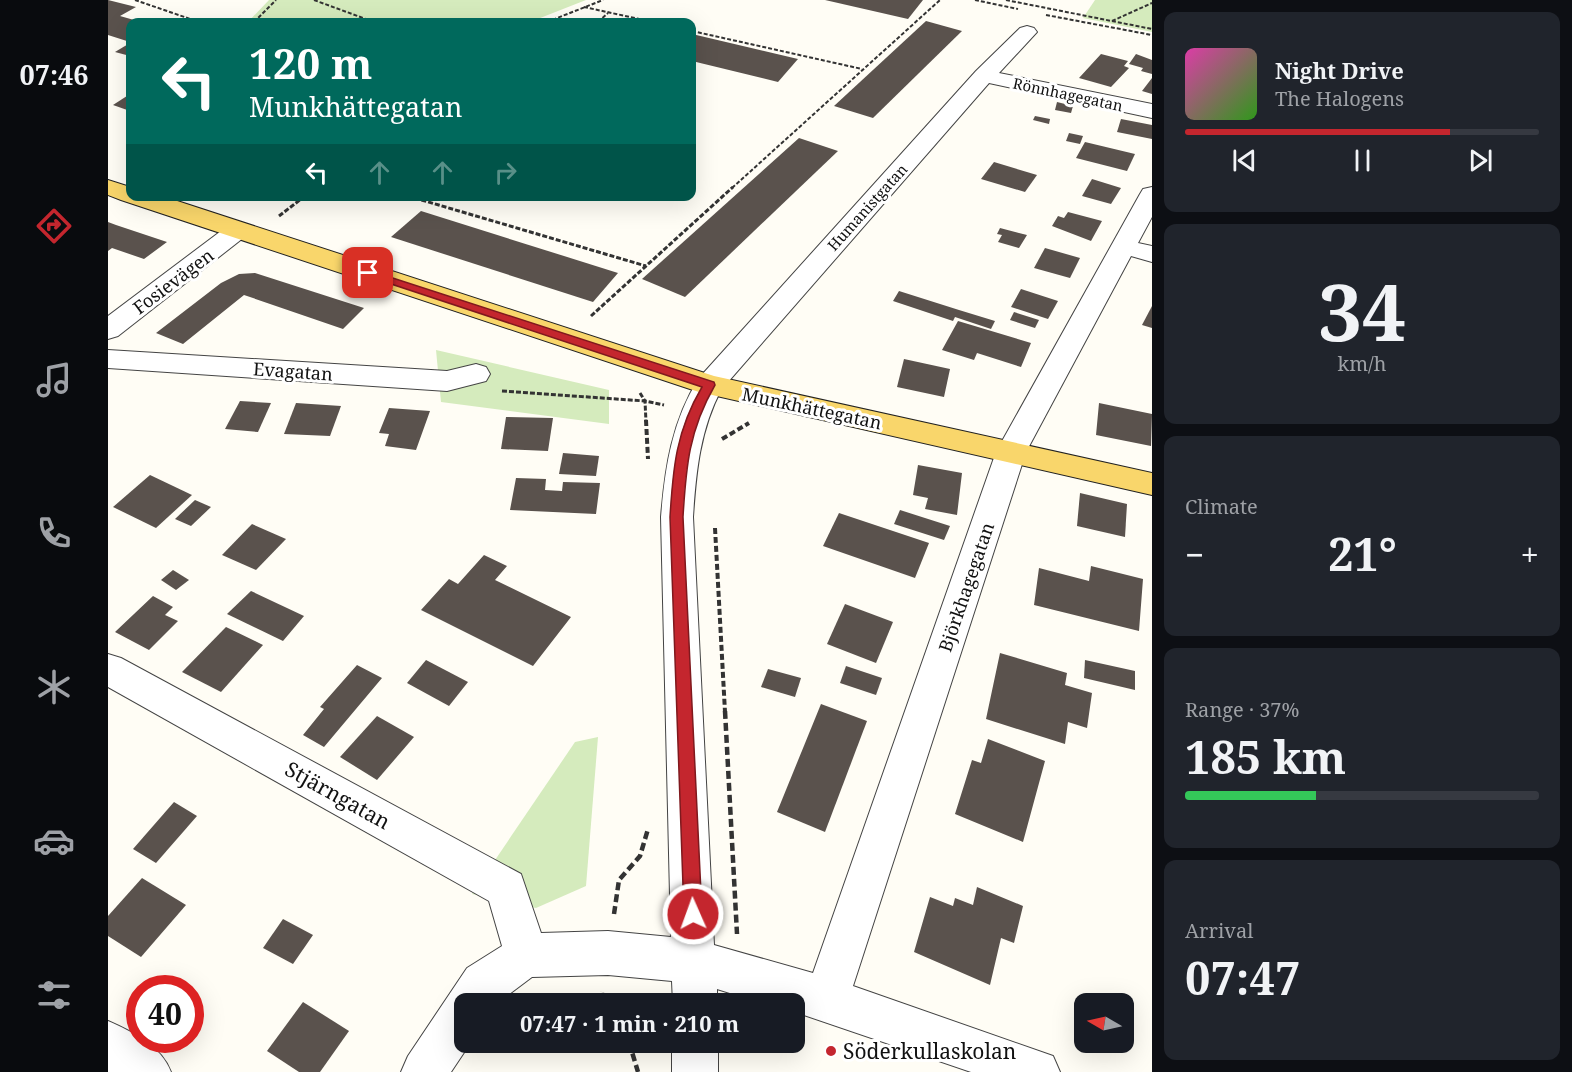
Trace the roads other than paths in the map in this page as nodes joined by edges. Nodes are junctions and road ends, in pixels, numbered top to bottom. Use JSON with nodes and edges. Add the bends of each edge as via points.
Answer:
{"nodes":[{"id":1,"x":1029,"y":18,"type":"road end"},
{"id":2,"x":984,"y":76,"type":"junction"},
{"id":3,"x":1152,"y":111,"type":"edge"},
{"id":4,"x":108,"y":187,"type":"edge"},
{"id":5,"x":126,"y":194,"type":"edge"},
{"id":6,"x":1152,"y":194,"type":"edge"},
{"id":7,"x":151,"y":201,"type":"edge"},
{"id":8,"x":238,"y":230,"type":"junction"},
{"id":9,"x":1138,"y":251,"type":"edge"},
{"id":10,"x":108,"y":330,"type":"edge"},
{"id":11,"x":108,"y":359,"type":"edge"},
{"id":12,"x":476,"y":374,"type":"road end"},
{"id":13,"x":701,"y":399,"type":"junction"},
{"id":14,"x":1011,"y":452,"type":"junction"},
{"id":15,"x":1152,"y":484,"type":"edge"},
{"id":16,"x":108,"y":669,"type":"edge"},
{"id":17,"x":525,"y":955,"type":"junction"},
{"id":18,"x":695,"y":982,"type":"edge"},
{"id":19,"x":477,"y":993,"type":"edge"},
{"id":20,"x":826,"y":999,"type":"junction"},
{"id":21,"x":454,"y":1027,"type":"edge"},
{"id":22,"x":108,"y":1044,"type":"edge"},
{"id":23,"x":695,"y":1053,"type":"edge"},
{"id":24,"x":148,"y":1072,"type":"edge"},
{"id":25,"x":424,"y":1072,"type":"edge"},
{"id":26,"x":695,"y":1072,"type":"edge"},
{"id":27,"x":1037,"y":1072,"type":"edge"}],
"edges":[{"from":1,"to":2,"type":"street","name":"Humanistgatan"},
{"from":2,"to":3,"type":"street","name":"Rönnhagegatan"},
{"from":2,"to":13,"type":"street","name":"Humanistgatan"},
{"from":4,"to":5,"type":"main road"},
{"from":6,"to":9,"type":"street","name":"Björkhagegatan"},
{"from":7,"to":8,"type":"main road","name":"Munkhättegatan"},
{"from":8,"to":10,"type":"street","name":"Fosievägen"},
{"from":8,"to":13,"type":"main road","name":"Munkhättegatan"},
{"from":9,"to":14,"type":"street","name":"Björkhagegatan"},
{"from":11,"to":12,"type":"street","name":"Evagatan","via":[[447,381]]},
{"from":13,"to":14,"type":"main road","name":"Munkhättegatan"},
{"from":13,"to":18,"type":"street","via":[[680,458],[676,517]]},
{"from":14,"to":15,"type":"main road","name":"Munkhättegatan"},
{"from":14,"to":20,"type":"street","name":"Björkhagegatan"},
{"from":16,"to":17,"type":"street","name":"Stjärngatan","via":[[506,888]]},
{"from":17,"to":18,"type":"street","via":[[608,953]]},
{"from":17,"to":19,"type":"street","via":[[483,984]]},
{"from":18,"to":20,"type":"street","via":[[740,974]]},
{"from":20,"to":27,"type":"street"},
{"from":21,"to":25,"type":"street"},
{"from":22,"to":24,"type":"street"},
{"from":23,"to":26,"type":"street"}]}
